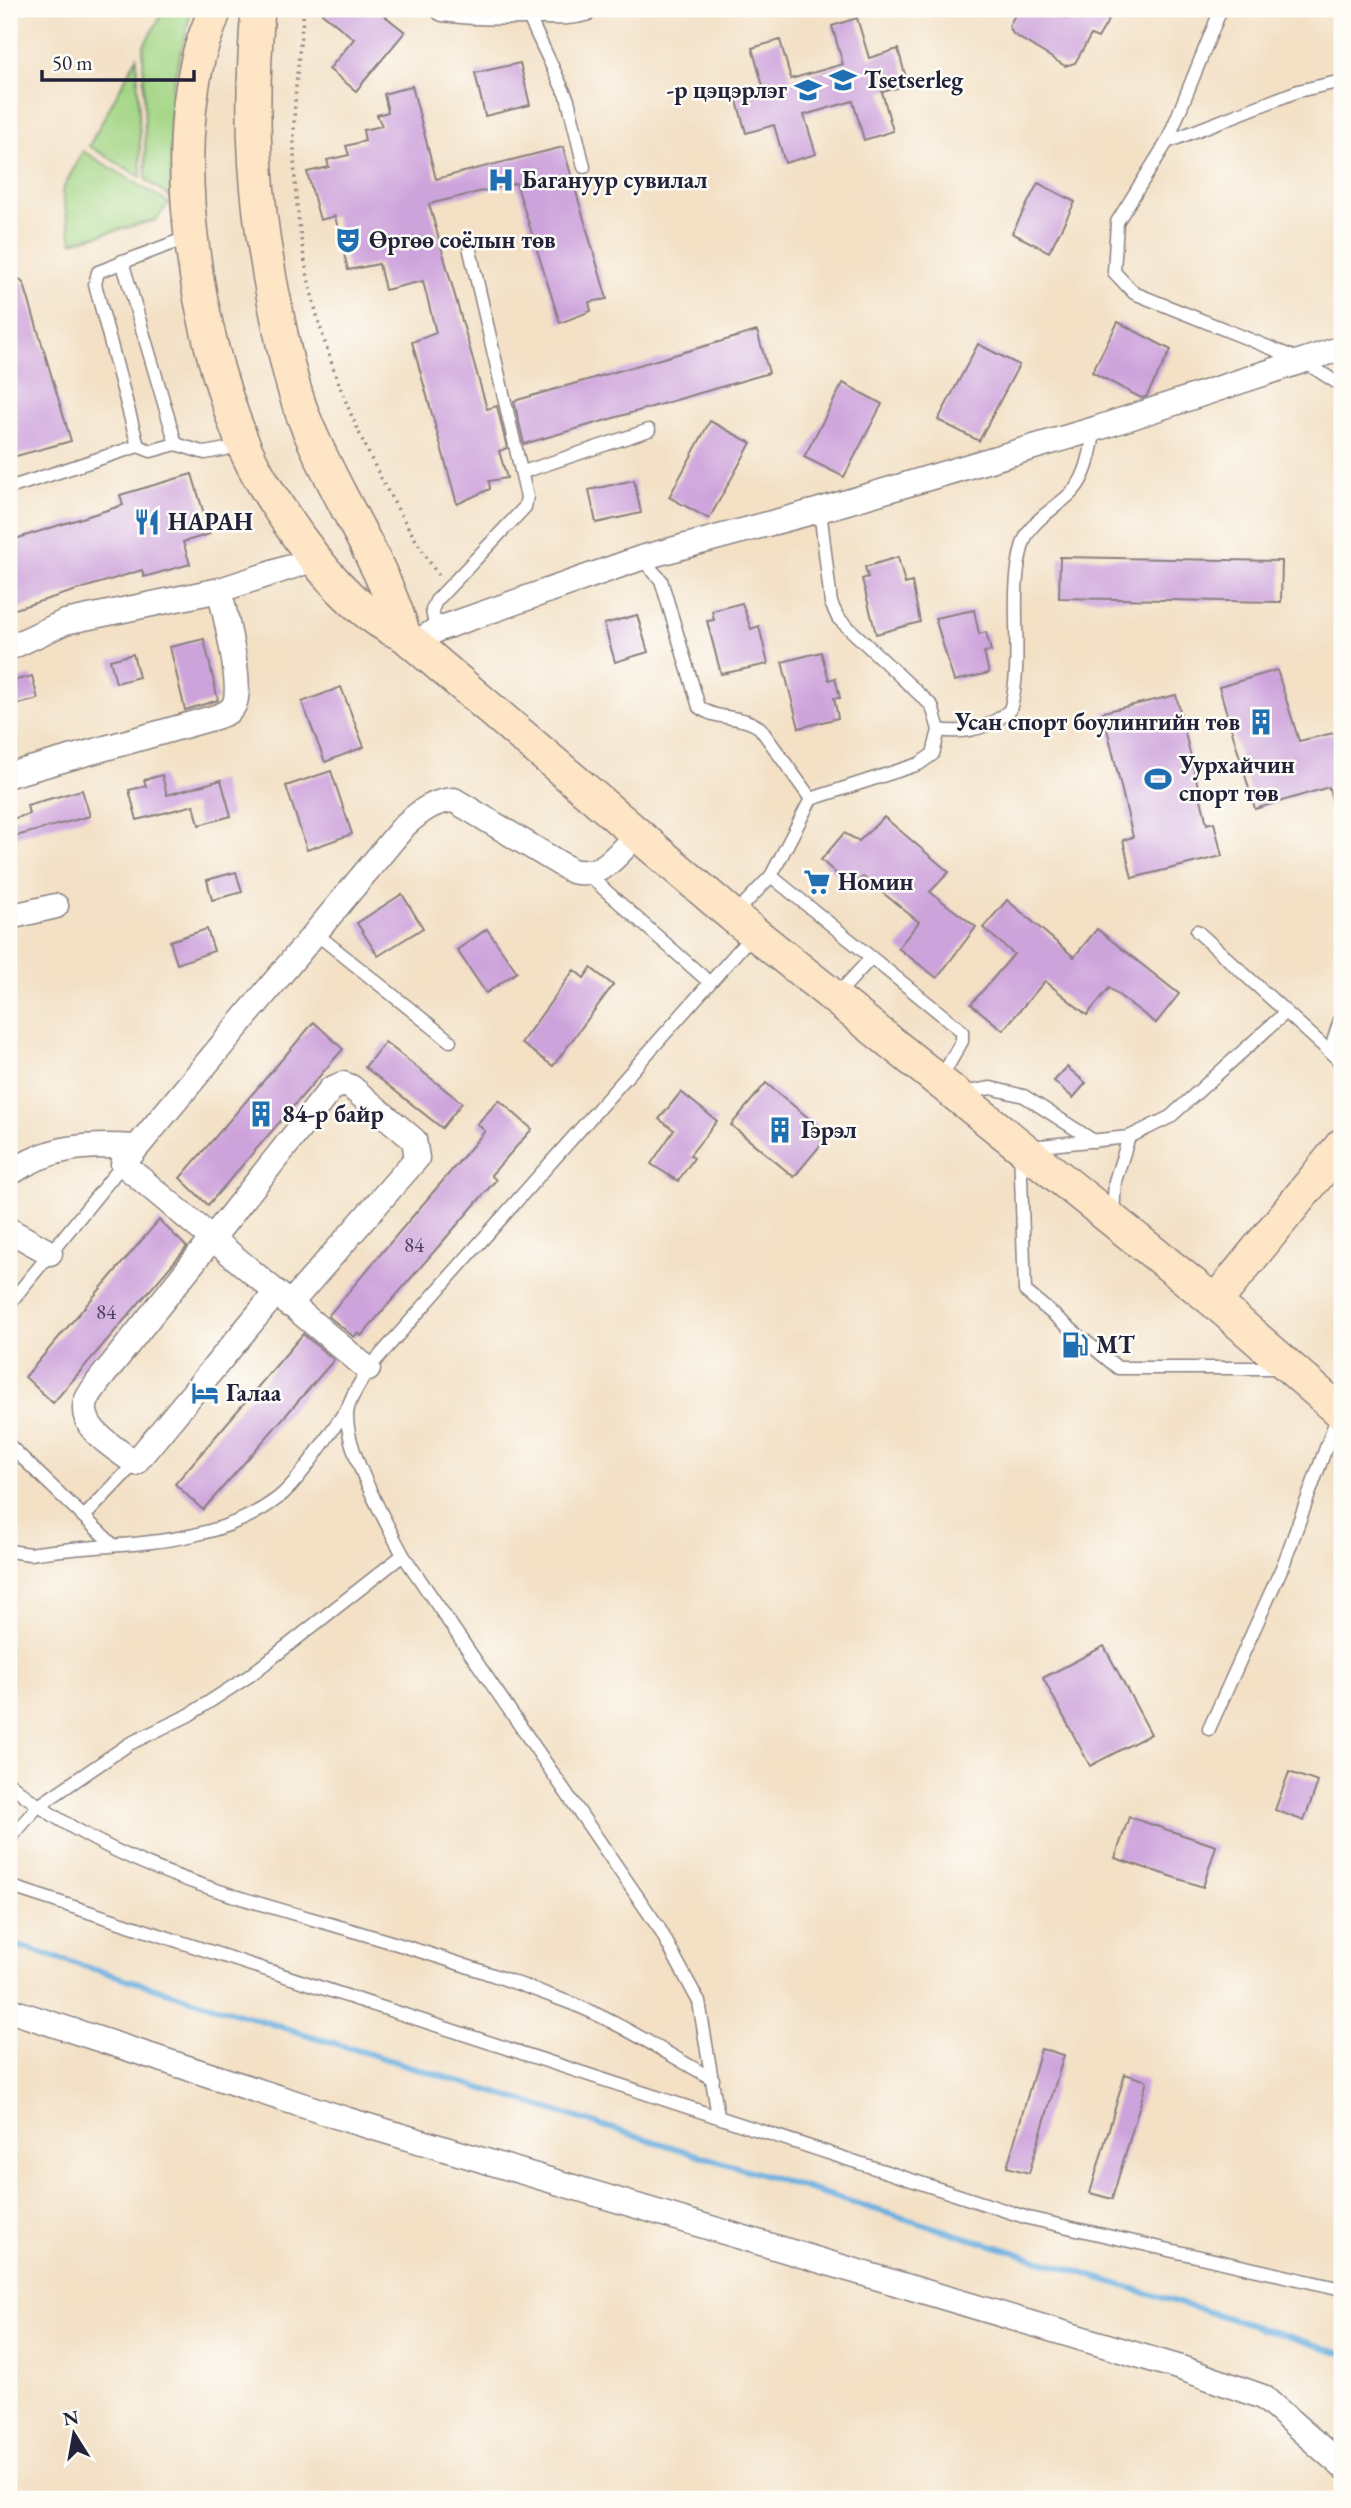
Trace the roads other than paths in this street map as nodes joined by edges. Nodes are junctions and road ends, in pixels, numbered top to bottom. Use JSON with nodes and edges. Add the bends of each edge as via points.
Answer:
{"nodes":[{"id":1,"x":215,"y":9,"type":"edge"},
{"id":2,"x":258,"y":9,"type":"edge"},
{"id":3,"x":443,"y":9,"type":"edge"},
{"id":4,"x":585,"y":9,"type":"edge"},
{"id":5,"x":1221,"y":9,"type":"edge"},
{"id":6,"x":526,"y":10,"type":"edge"},
{"id":7,"x":1342,"y":81,"type":"edge"},
{"id":8,"x":1167,"y":142,"type":"junction"},
{"id":9,"x":584,"y":167,"type":"dead end"},
{"id":10,"x":192,"y":236,"type":"junction"},
{"id":11,"x":468,"y":242,"type":"dead end"},
{"id":12,"x":122,"y":261,"type":"junction"},
{"id":13,"x":1342,"y":348,"type":"edge"},
{"id":14,"x":1303,"y":361,"type":"junction"},
{"id":15,"x":1342,"y":386,"type":"edge"},
{"id":16,"x":1095,"y":429,"type":"junction"},
{"id":17,"x":649,"y":430,"type":"dead end"},
{"id":18,"x":242,"y":440,"type":"junction"},
{"id":19,"x":176,"y":444,"type":"junction"},
{"id":20,"x":138,"y":446,"type":"junction"},
{"id":21,"x":523,"y":472,"type":"junction"},
{"id":22,"x":9,"y":488,"type":"edge"},
{"id":23,"x":820,"y":510,"type":"junction"},
{"id":24,"x":641,"y":558,"type":"junction"},
{"id":25,"x":315,"y":559,"type":"junction"},
{"id":26,"x":220,"y":590,"type":"junction"},
{"id":27,"x":418,"y":636,"type":"junction"},
{"id":28,"x":9,"y":648,"type":"edge"},
{"id":29,"x":939,"y":730,"type":"junction"},
{"id":30,"x":9,"y":775,"type":"edge"},
{"id":31,"x":811,"y":799,"type":"junction"},
{"id":32,"x":637,"y":834,"type":"junction"},
{"id":33,"x":588,"y":874,"type":"junction"},
{"id":34,"x":771,"y":876,"type":"junction"},
{"id":35,"x":56,"y":906,"type":"dead end"},
{"id":36,"x":9,"y":917,"type":"edge"},
{"id":37,"x":744,"y":924,"type":"junction"},
{"id":38,"x":1197,"y":931,"type":"dead end"},
{"id":39,"x":314,"y":932,"type":"junction"},
{"id":40,"x":871,"y":958,"type":"junction"},
{"id":41,"x":709,"y":982,"type":"junction"},
{"id":42,"x":835,"y":997,"type":"junction"},
{"id":43,"x":1285,"y":1013,"type":"junction"},
{"id":44,"x":1342,"y":1013,"type":"edge"},
{"id":45,"x":450,"y":1041,"type":"dead end"},
{"id":46,"x":1330,"y":1052,"type":"junction"},
{"id":47,"x":1342,"y":1063,"type":"edge"},
{"id":48,"x":946,"y":1088,"type":"junction"},
{"id":49,"x":1129,"y":1137,"type":"junction"},
{"id":50,"x":1094,"y":1141,"type":"junction"},
{"id":51,"x":1342,"y":1145,"type":"edge"},
{"id":52,"x":1020,"y":1148,"type":"junction"},
{"id":53,"x":129,"y":1156,"type":"junction"},
{"id":54,"x":9,"y":1174,"type":"edge"},
{"id":55,"x":1113,"y":1221,"type":"junction"},
{"id":56,"x":9,"y":1230,"type":"edge"},
{"id":57,"x":210,"y":1238,"type":"junction"},
{"id":58,"x":50,"y":1253,"type":"junction"},
{"id":59,"x":282,"y":1299,"type":"junction"},
{"id":60,"x":1215,"y":1302,"type":"junction"},
{"id":61,"x":9,"y":1304,"type":"edge"},
{"id":62,"x":1291,"y":1368,"type":"junction"},
{"id":63,"x":368,"y":1369,"type":"junction"},
{"id":64,"x":347,"y":1409,"type":"junction"},
{"id":65,"x":1341,"y":1411,"type":"edge"},
{"id":66,"x":9,"y":1445,"type":"edge"},
{"id":67,"x":135,"y":1463,"type":"junction"},
{"id":68,"x":84,"y":1517,"type":"junction"},
{"id":69,"x":112,"y":1544,"type":"junction"},
{"id":70,"x":9,"y":1551,"type":"edge"},
{"id":71,"x":403,"y":1555,"type":"junction"},
{"id":72,"x":1209,"y":1729,"type":"dead end"},
{"id":73,"x":9,"y":1783,"type":"edge"},
{"id":74,"x":37,"y":1807,"type":"junction"},
{"id":75,"x":9,"y":1840,"type":"edge"},
{"id":76,"x":9,"y":1886,"type":"edge"},
{"id":77,"x":9,"y":2010,"type":"edge"},
{"id":78,"x":713,"y":2079,"type":"junction"},
{"id":79,"x":718,"y":2116,"type":"junction"},
{"id":80,"x":1342,"y":2289,"type":"edge"},
{"id":81,"x":1342,"y":2466,"type":"edge"}],
"edges":[{"from":1,"to":10,"type":"main road","via":[[198,58],[190,115]]},
{"from":2,"to":27,"type":"main road","via":[[252,82],[254,180],[283,342],[303,415],[326,470],[393,600]]},
{"from":3,"to":6,"type":"street","via":[[489,15]]},
{"from":4,"to":6,"type":"street","via":[[568,14]]},
{"from":5,"to":8,"type":"lane"},
{"from":6,"to":9,"type":"lane","via":[[568,100]]},
{"from":7,"to":8,"type":"lane","via":[[1297,91]]},
{"from":8,"to":14,"type":"lane","via":[[1117,222],[1114,272],[1134,293]]},
{"from":10,"to":12,"type":"lane"},
{"from":10,"to":18,"type":"main road","via":[[219,372]]},
{"from":11,"to":21,"type":"lane"},
{"from":12,"to":19,"type":"lane"},
{"from":12,"to":20,"type":"lane","via":[[98,272],[95,284]]},
{"from":13,"to":14,"type":"street"},
{"from":14,"to":15,"type":"lane"},
{"from":14,"to":16,"type":"street"},
{"from":16,"to":23,"type":"street"},
{"from":16,"to":29,"type":"lane","via":[[1087,465],[1075,489],[1036,523],[1023,541],[1016,579],[1010,710],[995,723],[961,733]]},
{"from":17,"to":21,"type":"lane"},
{"from":18,"to":19,"type":"lane","via":[[205,453]]},
{"from":18,"to":25,"type":"main road","via":[[259,475]]},
{"from":19,"to":20,"type":"lane","via":[[151,451]]},
{"from":20,"to":22,"type":"lane"},
{"from":21,"to":27,"type":"lane","via":[[525,507],[447,589]]},
{"from":23,"to":24,"type":"street"},
{"from":23,"to":29,"type":"lane","via":[[831,603],[838,618],[932,706]]},
{"from":24,"to":27,"type":"street"},
{"from":24,"to":31,"type":"lane","via":[[662,580],[699,707],[708,714],[749,720],[760,728]]},
{"from":25,"to":26,"type":"street"},
{"from":25,"to":27,"type":"main road","via":[[380,625]]},
{"from":26,"to":28,"type":"street","via":[[65,622]]},
{"from":26,"to":30,"type":"street","via":[[236,682],[232,709]]},
{"from":27,"to":32,"type":"main road"},
{"from":29,"to":31,"type":"lane","via":[[933,754],[919,764]]},
{"from":31,"to":34,"type":"lane"},
{"from":32,"to":33,"type":"street","via":[[604,868]]},
{"from":32,"to":37,"type":"main road"},
{"from":33,"to":39,"type":"street","via":[[572,871],[454,800],[438,801],[405,825]]},
{"from":33,"to":41,"type":"lane"},
{"from":34,"to":37,"type":"lane"},
{"from":34,"to":40,"type":"lane"},
{"from":35,"to":36,"type":"street"},
{"from":37,"to":41,"type":"lane"},
{"from":37,"to":42,"type":"main road"},
{"from":38,"to":43,"type":"lane"},
{"from":39,"to":45,"type":"lane"},
{"from":39,"to":53,"type":"street"},
{"from":40,"to":42,"type":"lane"},
{"from":40,"to":48,"type":"lane","via":[[962,1031]]},
{"from":41,"to":63,"type":"lane"},
{"from":42,"to":48,"type":"main road"},
{"from":43,"to":46,"type":"lane"},
{"from":43,"to":49,"type":"lane","via":[[1170,1117]]},
{"from":44,"to":46,"type":"lane"},
{"from":46,"to":47,"type":"lane"},
{"from":48,"to":50,"type":"lane","via":[[991,1088],[1024,1097]]},
{"from":48,"to":52,"type":"main road"},
{"from":49,"to":50,"type":"lane"},
{"from":49,"to":55,"type":"lane","via":[[1115,1181]]},
{"from":50,"to":52,"type":"lane"},
{"from":51,"to":60,"type":"main road"},
{"from":52,"to":55,"type":"main road"},
{"from":52,"to":62,"type":"lane","via":[[1025,1291],[1118,1368]]},
{"from":53,"to":54,"type":"street","via":[[88,1144],[26,1161]]},
{"from":53,"to":57,"type":"street"},
{"from":53,"to":58,"type":"lane"},
{"from":55,"to":60,"type":"main road"},
{"from":56,"to":58,"type":"street"},
{"from":57,"to":59,"type":"street"},
{"from":57,"to":59,"type":"street","via":[[337,1085],[351,1087],[393,1122],[414,1140],[417,1158]]},
{"from":57,"to":67,"type":"street","via":[[86,1402],[86,1417],[94,1431]]},
{"from":58,"to":61,"type":"lane"},
{"from":59,"to":63,"type":"street"},
{"from":59,"to":67,"type":"street"},
{"from":60,"to":62,"type":"main road"},
{"from":62,"to":65,"type":"main road"},
{"from":63,"to":64,"type":"lane"},
{"from":64,"to":69,"type":"lane","via":[[280,1496],[247,1518],[199,1535]]},
{"from":64,"to":71,"type":"lane","via":[[369,1493]]},
{"from":65,"to":72,"type":"lane","via":[[1284,1563]]},
{"from":66,"to":68,"type":"lane"},
{"from":67,"to":68,"type":"lane"},
{"from":68,"to":69,"type":"lane"},
{"from":69,"to":70,"type":"lane","via":[[30,1554]]},
{"from":71,"to":74,"type":"lane","via":[[249,1676],[129,1744]]},
{"from":71,"to":78,"type":"lane","via":[[659,1928],[699,2002]]},
{"from":73,"to":74,"type":"lane"},
{"from":74,"to":75,"type":"lane"},
{"from":74,"to":78,"type":"lane","via":[[118,1853],[197,1886],[359,1933],[575,2005]]},
{"from":76,"to":79,"type":"lane"},
{"from":77,"to":81,"type":"street","via":[[348,2120],[1181,2368],[1264,2398]]},
{"from":78,"to":79,"type":"lane"},
{"from":79,"to":80,"type":"lane","via":[[1028,2218]]}]}
